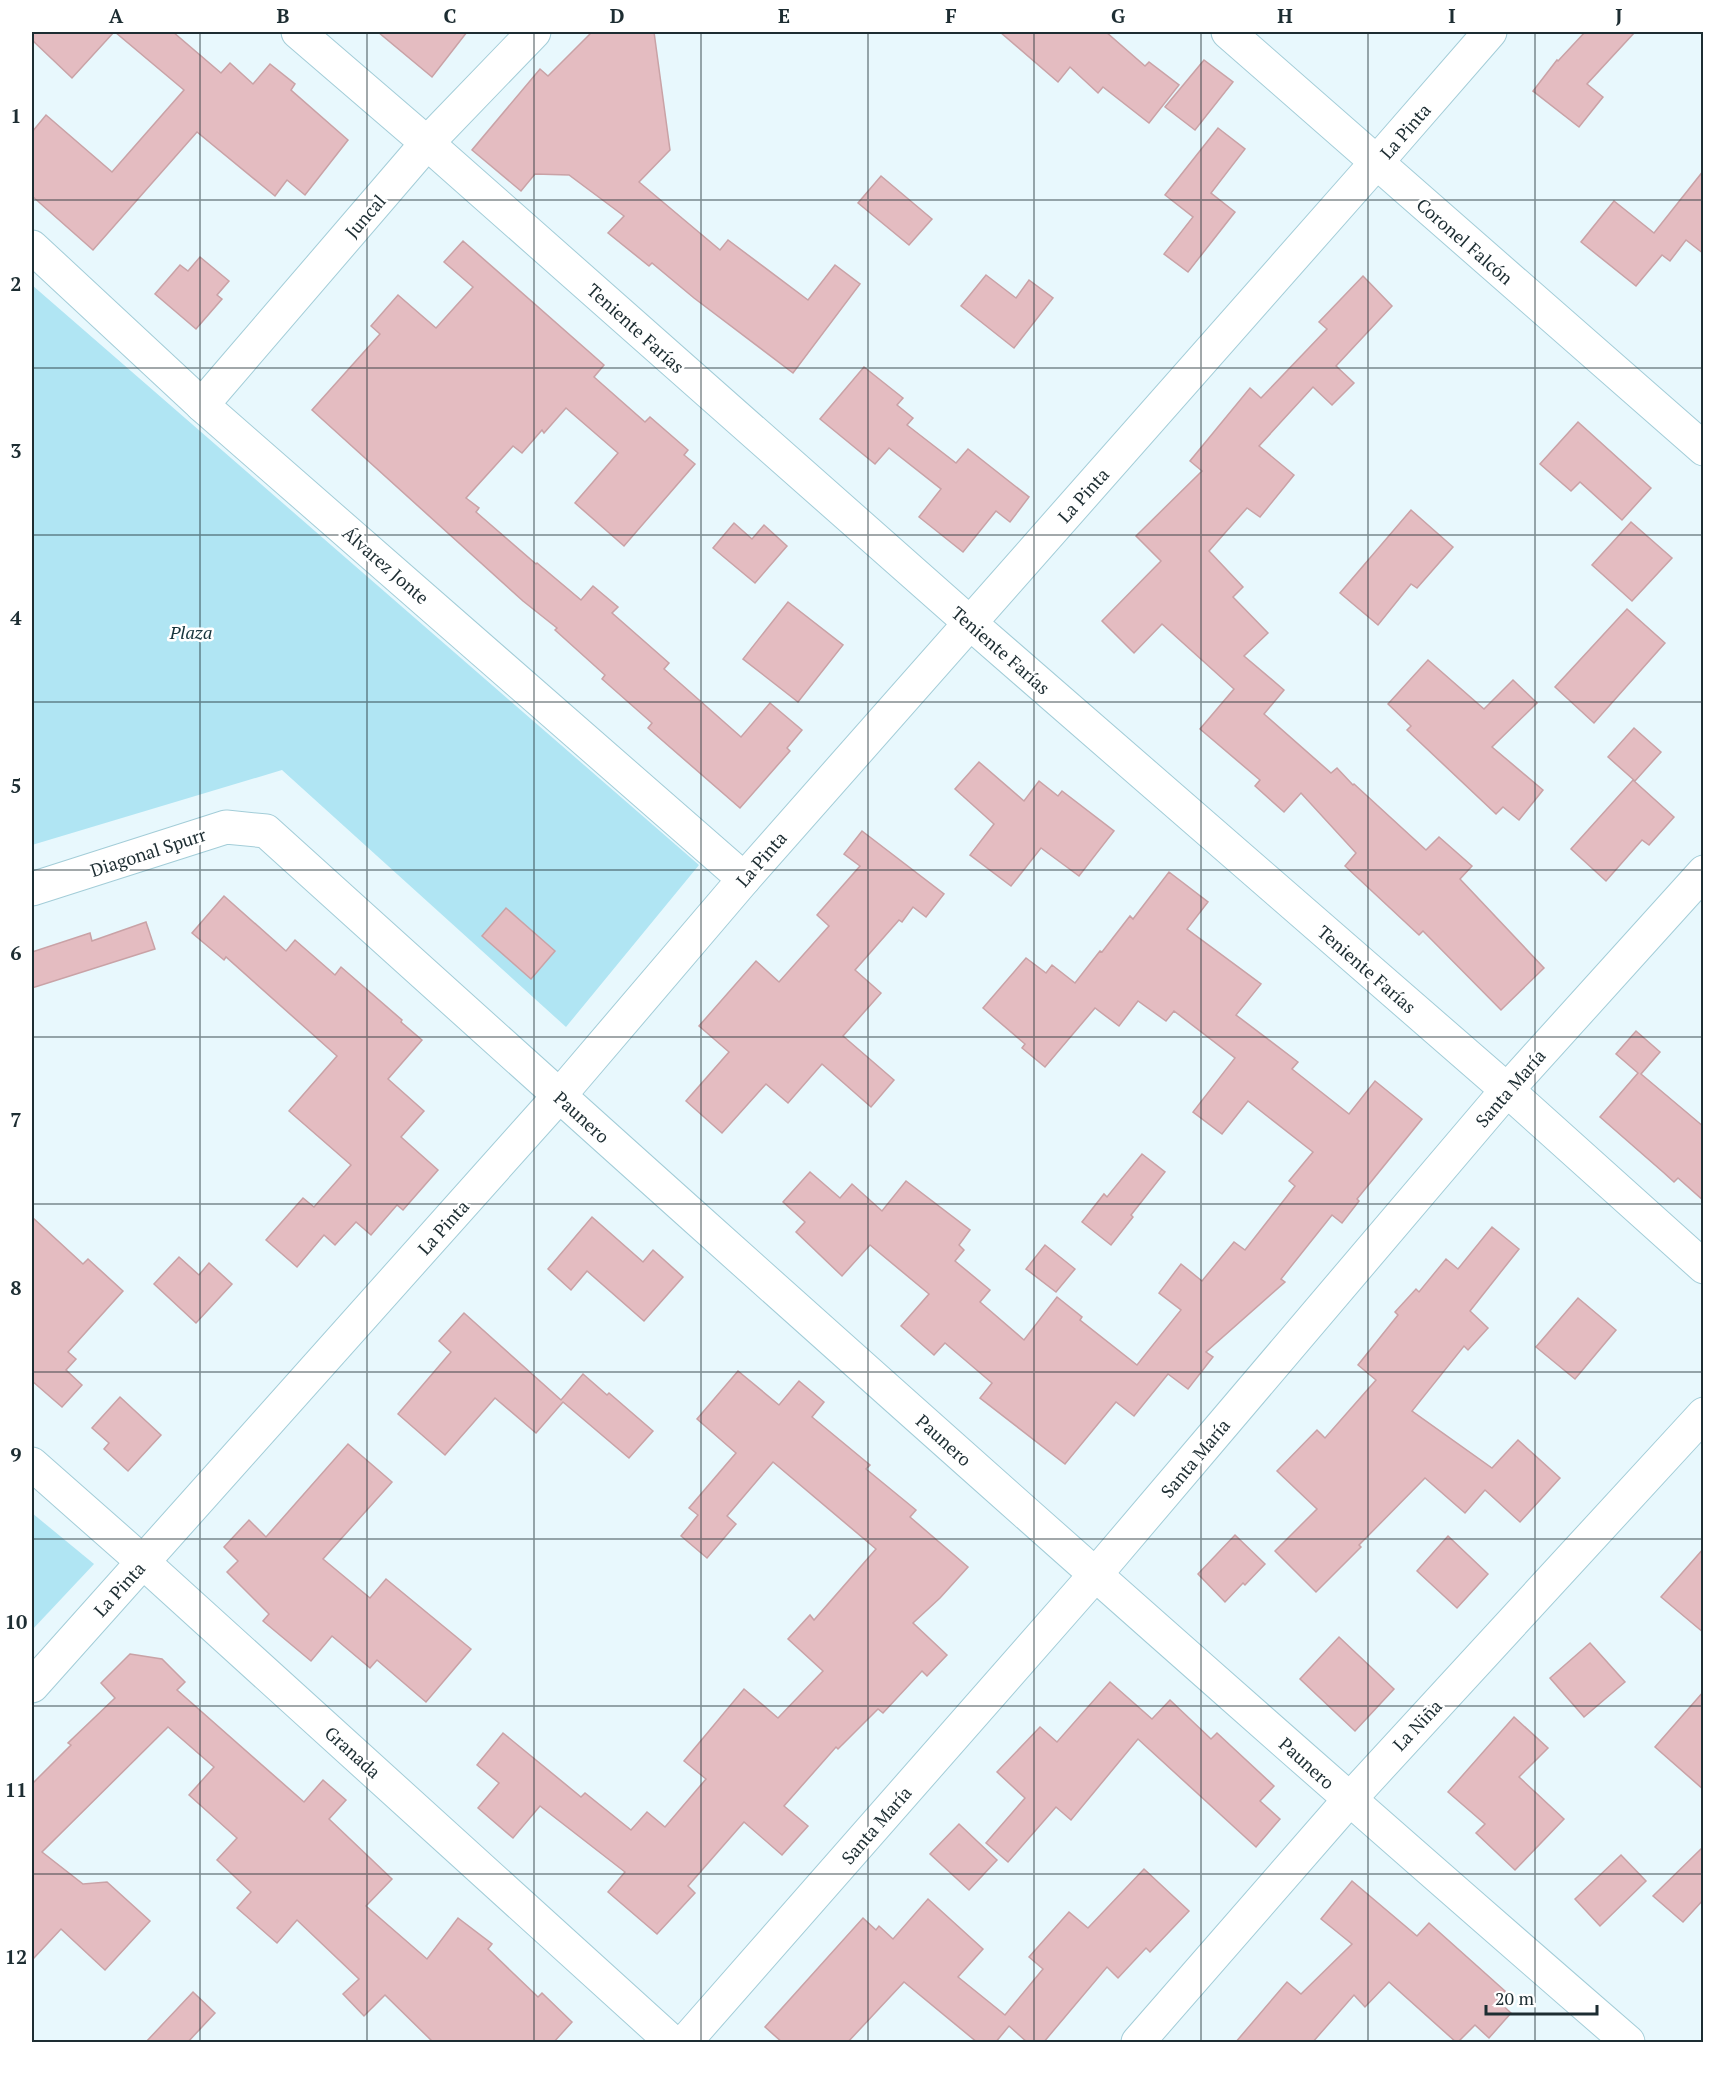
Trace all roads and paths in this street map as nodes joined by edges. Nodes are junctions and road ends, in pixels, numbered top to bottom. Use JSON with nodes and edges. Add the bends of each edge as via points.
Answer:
{"nodes":[{"id":1,"x":298,"y":32,"type":"edge"},
{"id":2,"x":534,"y":32,"type":"edge"},
{"id":3,"x":1228,"y":32,"type":"edge"},
{"id":4,"x":1490,"y":32,"type":"edge"},
{"id":5,"x":428,"y":143,"type":"junction"},
{"id":6,"x":1377,"y":163,"type":"junction"},
{"id":7,"x":32,"y":247,"type":"edge"},
{"id":8,"x":202,"y":405,"type":"junction"},
{"id":9,"x":1704,"y":449,"type":"edge"},
{"id":10,"x":970,"y":623,"type":"junction"},
{"id":11,"x":266,"y":831,"type":"joint"},
{"id":12,"x":1704,"y":872,"type":"edge"},
{"id":13,"x":744,"y":879,"type":"junction"},
{"id":14,"x":32,"y":889,"type":"edge"},
{"id":15,"x":1507,"y":1090,"type":"junction"},
{"id":16,"x":559,"y":1096,"type":"junction"},
{"id":17,"x":1704,"y":1267,"type":"edge"},
{"id":18,"x":1704,"y":1414,"type":"edge"},
{"id":19,"x":32,"y":1464,"type":"edge"},
{"id":20,"x":143,"y":1562,"type":"junction"},
{"id":21,"x":1095,"y":1575,"type":"junction"},
{"id":22,"x":32,"y":1686,"type":"edge"},
{"id":23,"x":1349,"y":1800,"type":"junction"},
{"id":24,"x":672,"y":2043,"type":"edge"},
{"id":25,"x":685,"y":2043,"type":"edge"},
{"id":26,"x":1138,"y":2043,"type":"edge"},
{"id":27,"x":1629,"y":2043,"type":"edge"}],
"edges":[{"from":1,"to":5,"type":"street","name":"Teniente Farías"},
{"from":2,"to":5,"type":"street","name":"Juncal"},
{"from":3,"to":6,"type":"street","name":"Coronel Falcón"},
{"from":4,"to":6,"type":"street","name":"La Pinta"},
{"from":5,"to":8,"type":"street","name":"Juncal"},
{"from":5,"to":10,"type":"street","name":"Teniente Farías"},
{"from":6,"to":9,"type":"street","name":"Coronel Falcón"},
{"from":6,"to":10,"type":"street","name":"La Pinta"},
{"from":7,"to":8,"type":"street","name":"Álvarez Jonte"},
{"from":8,"to":13,"type":"street","name":"Álvarez Jonte"},
{"from":10,"to":13,"type":"street","name":"La Pinta"},
{"from":10,"to":15,"type":"street","name":"Teniente Farías"},
{"from":11,"to":14,"type":"street","name":"Diagonal Spurr","via":[[226,827]]},
{"from":11,"to":16,"type":"street","name":"Paunero"},
{"from":12,"to":15,"type":"street","name":"Santa María"},
{"from":13,"to":16,"type":"street","name":"La Pinta"},
{"from":15,"to":17,"type":"street","name":"Teniente Farías"},
{"from":15,"to":21,"type":"street","name":"Santa María"},
{"from":16,"to":20,"type":"street","name":"La Pinta"},
{"from":16,"to":21,"type":"street","name":"Paunero"},
{"from":18,"to":23,"type":"street","name":"La Niña"},
{"from":19,"to":20,"type":"street","name":"Granada"},
{"from":20,"to":22,"type":"street","name":"La Pinta"},
{"from":20,"to":24,"type":"street","name":"Granada"},
{"from":21,"to":23,"type":"street","name":"Paunero"},
{"from":21,"to":25,"type":"street","name":"Santa María"},
{"from":23,"to":26,"type":"street","name":"La Niña"},
{"from":23,"to":27,"type":"street","name":"Paunero"}]}
